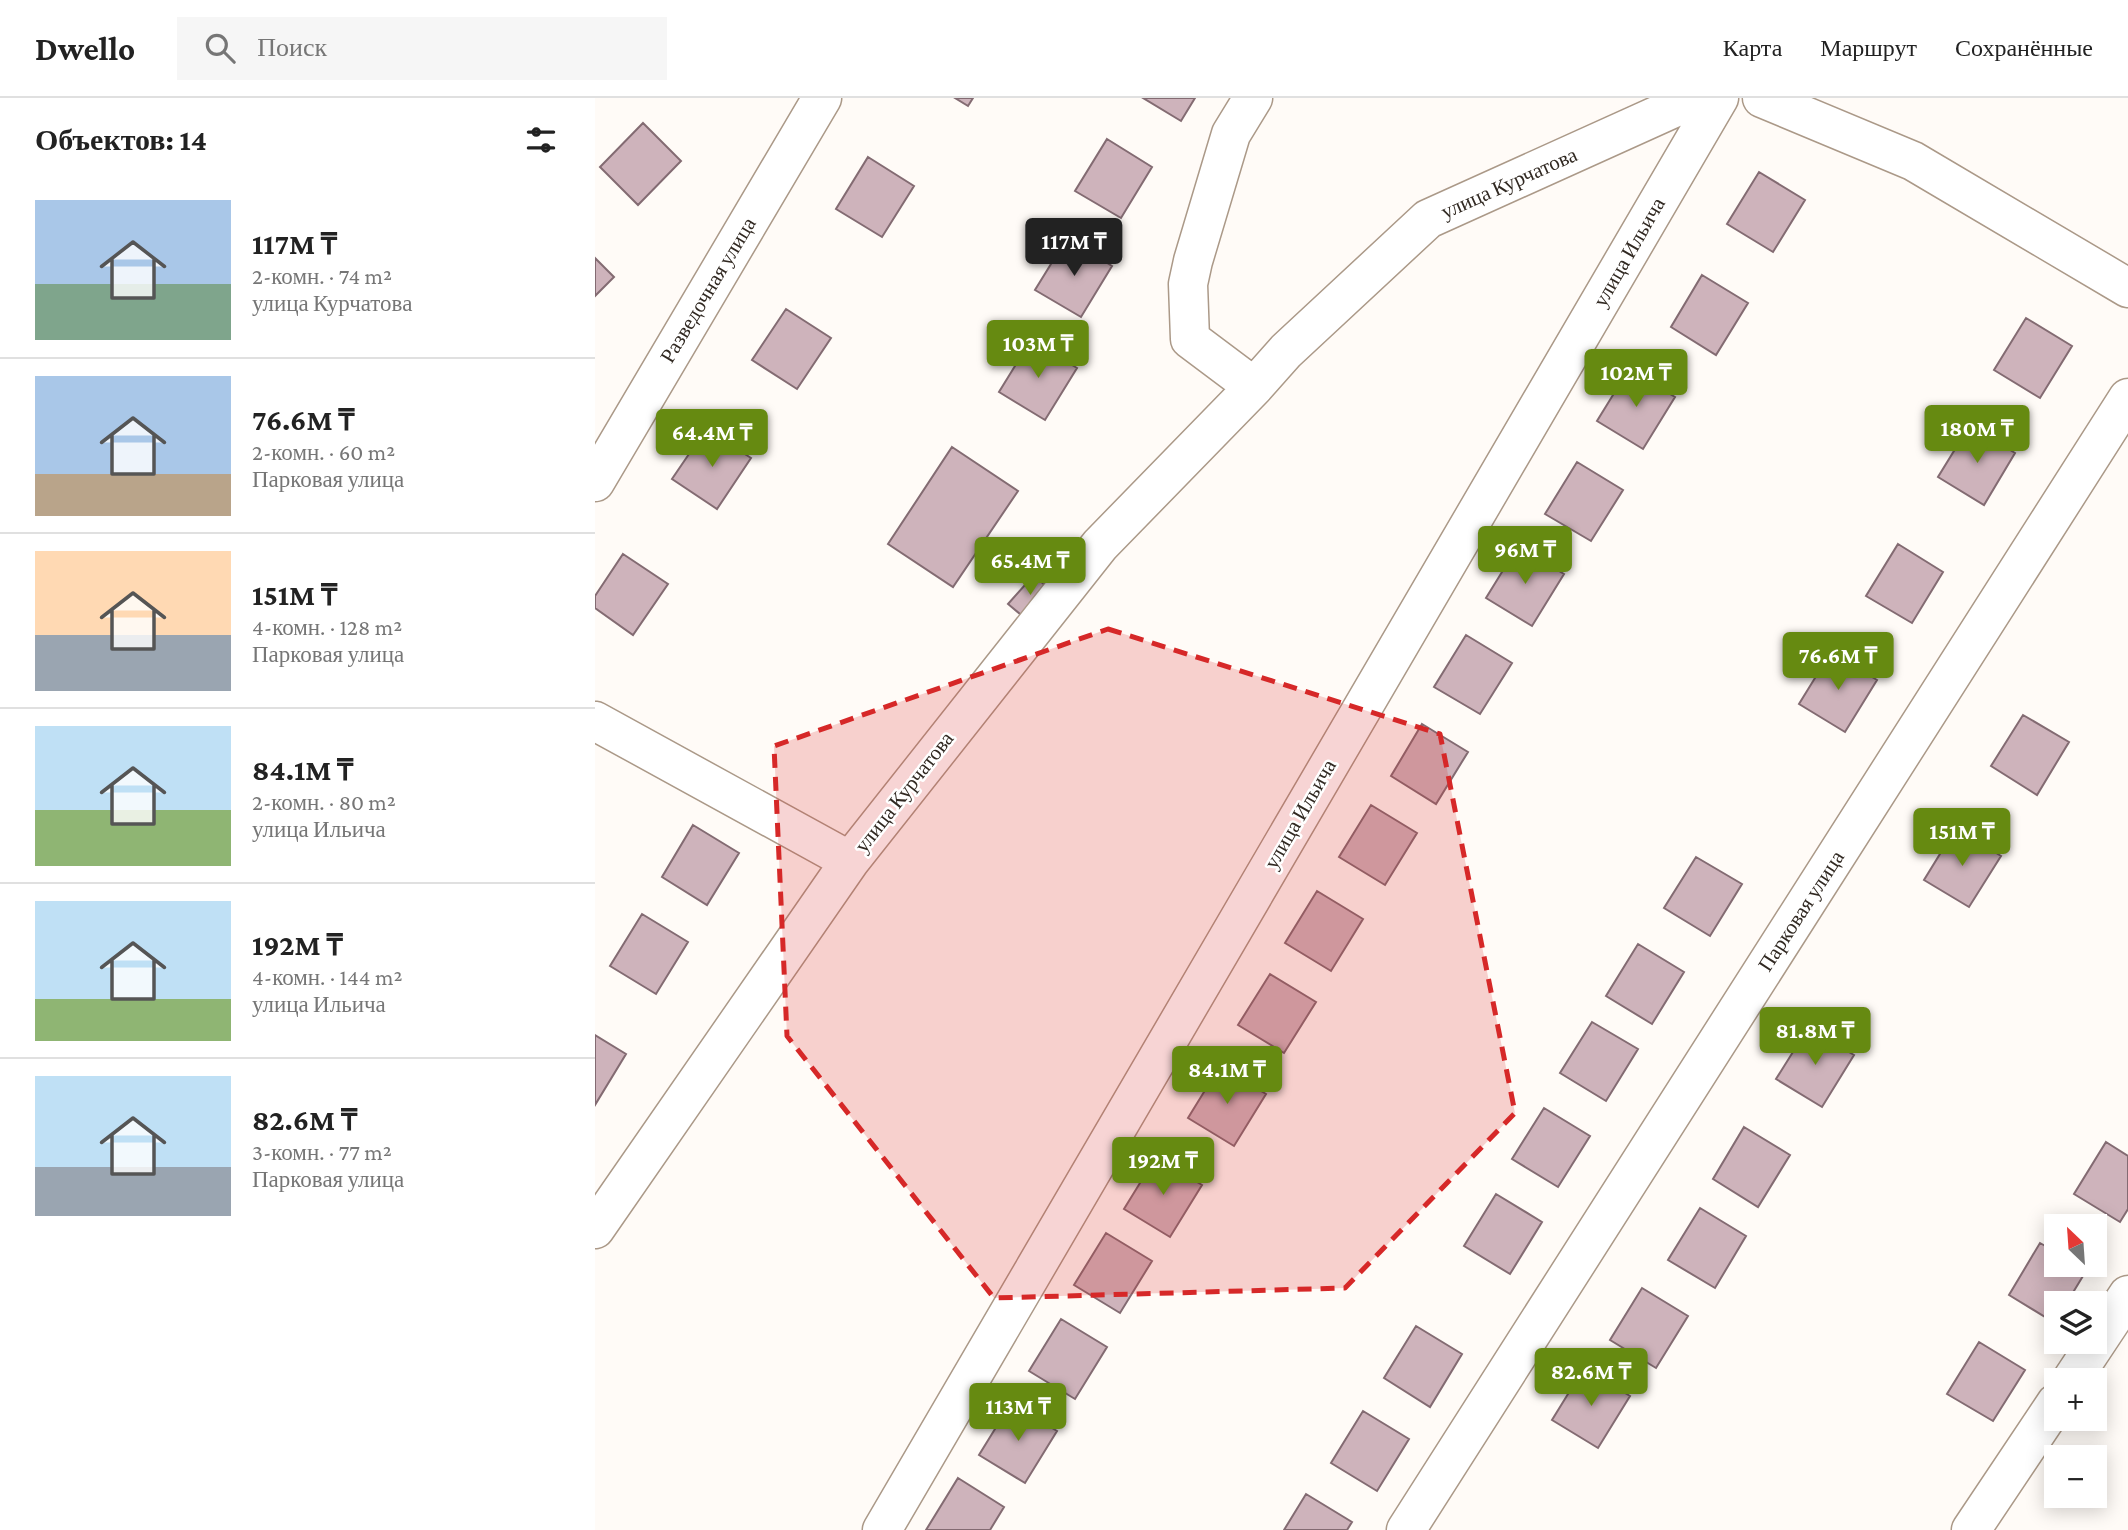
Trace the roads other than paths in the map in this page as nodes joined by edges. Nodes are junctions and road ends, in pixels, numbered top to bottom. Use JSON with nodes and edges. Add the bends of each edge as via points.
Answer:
{"nodes":[{"id":1,"x":822,"y":98,"type":"edge"},
{"id":2,"x":1253,"y":98,"type":"edge"},
{"id":3,"x":1696,"y":98,"type":"edge"},
{"id":4,"x":1719,"y":98,"type":"edge"},
{"id":5,"x":1762,"y":98,"type":"edge"},
{"id":6,"x":2128,"y":288,"type":"edge"},
{"id":7,"x":1254,"y":387,"type":"junction"},
{"id":8,"x":2128,"y":398,"type":"edge"},
{"id":9,"x":595,"y":482,"type":"edge"},
{"id":10,"x":595,"y":721,"type":"edge"},
{"id":11,"x":850,"y":861,"type":"junction"},
{"id":12,"x":595,"y":1229,"type":"edge"},
{"id":13,"x":2128,"y":1295,"type":"edge"},
{"id":14,"x":2080,"y":1368,"type":"edge"},
{"id":15,"x":2044,"y":1421,"type":"edge"},
{"id":16,"x":882,"y":1530,"type":"edge"},
{"id":17,"x":1406,"y":1530,"type":"edge"},
{"id":18,"x":1971,"y":1530,"type":"edge"}],
"edges":[{"from":1,"to":9,"type":"street","name":"Разведочная улица"},
{"from":2,"to":7,"type":"street","via":[[1231,134],[1188,284],[1190,339]]},
{"from":3,"to":7,"type":"street","name":"улица Курчатова","via":[[1428,219],[1286,351]]},
{"from":4,"to":16,"type":"street","name":"улица Ильича"},
{"from":5,"to":6,"type":"street","via":[[1913,161]]},
{"from":7,"to":11,"type":"street","name":"улица Курчатова","via":[[1100,545]]},
{"from":8,"to":17,"type":"street","name":"Парковая улица"},
{"from":10,"to":11,"type":"street"},
{"from":11,"to":12,"type":"street","name":"улица Курчатова"},
{"from":13,"to":14,"type":"street"},
{"from":15,"to":18,"type":"street"}]}
